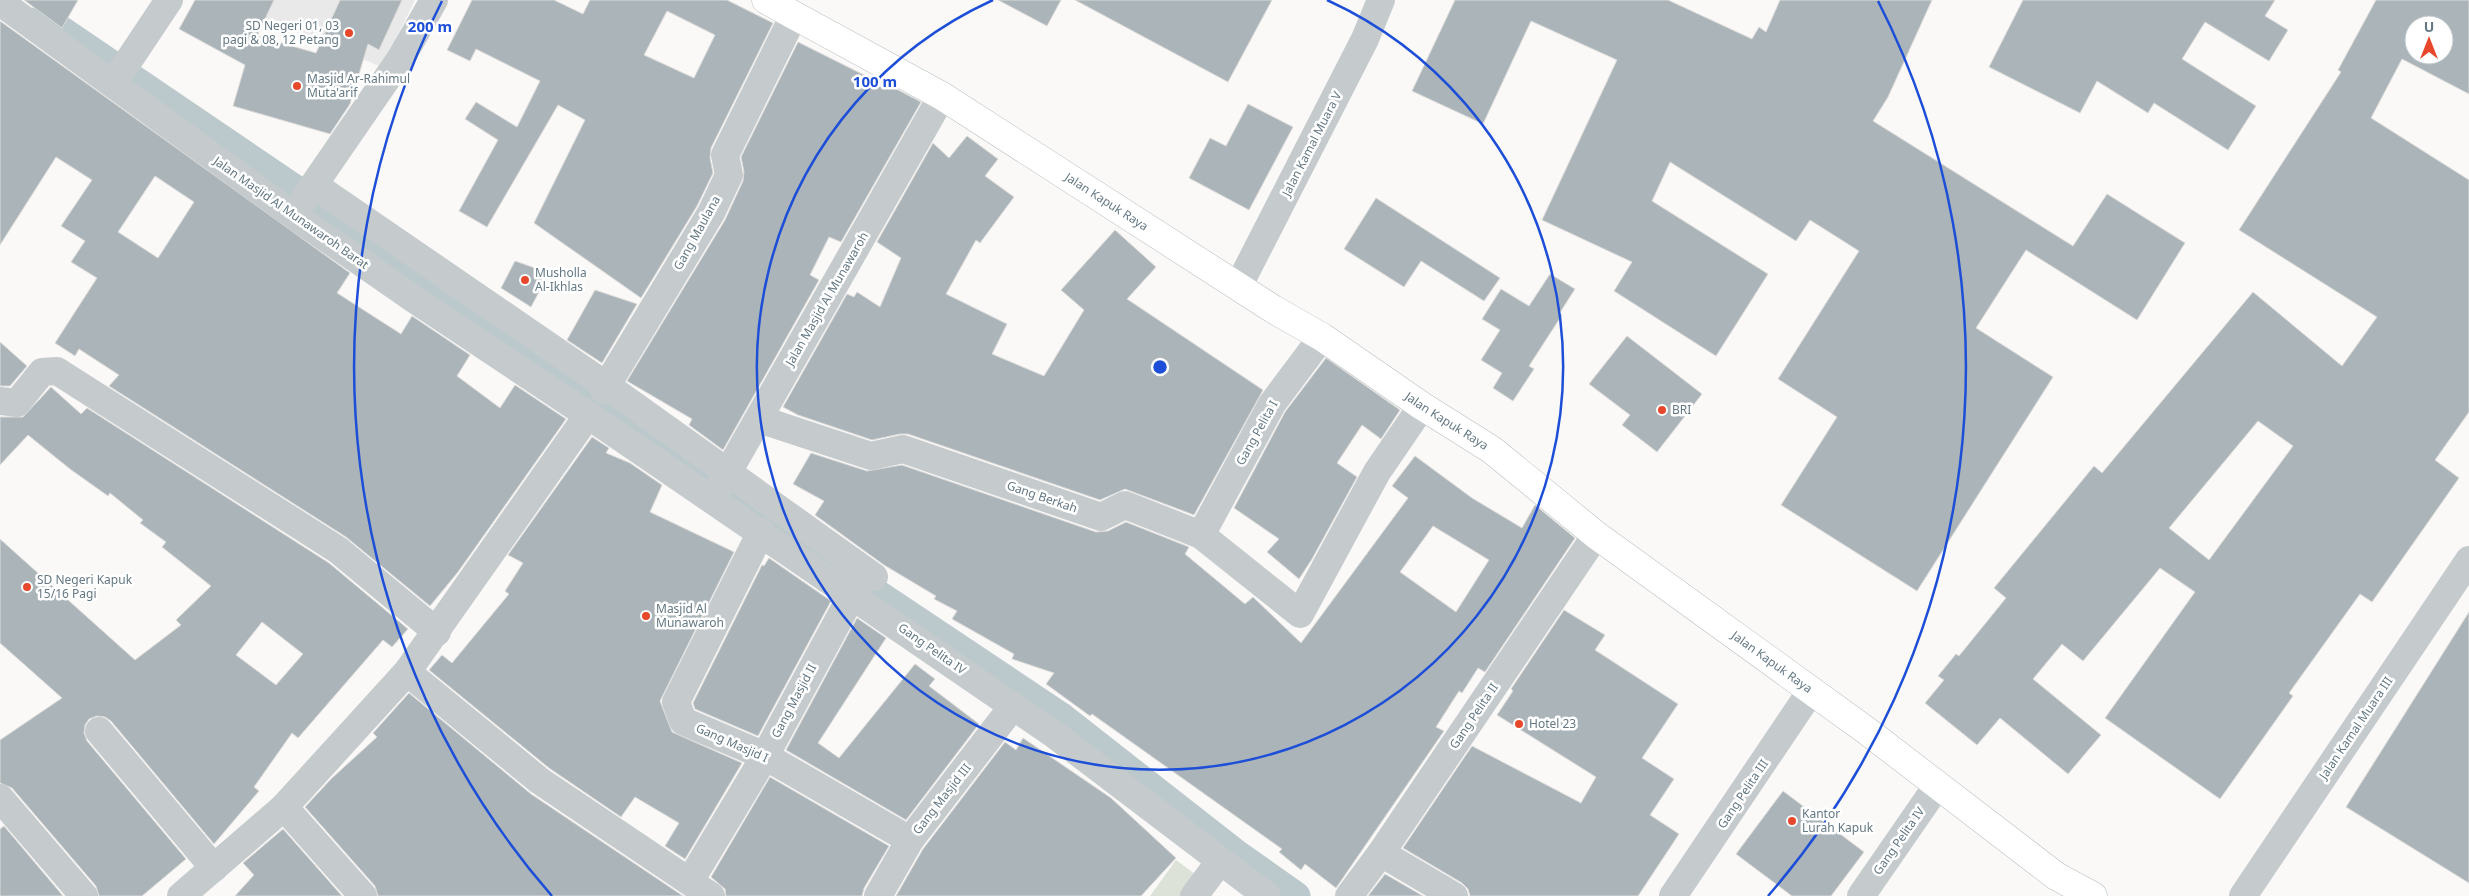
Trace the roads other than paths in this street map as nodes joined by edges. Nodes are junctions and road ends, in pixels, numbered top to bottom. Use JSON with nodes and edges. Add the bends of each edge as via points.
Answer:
{"nodes":[{"id":1,"x":169,"y":0,"type":"edge"},
{"id":2,"x":434,"y":0,"type":"edge"},
{"id":3,"x":766,"y":0,"type":"edge"},
{"id":4,"x":1381,"y":0,"type":"edge"},
{"id":5,"x":0,"y":2,"type":"edge"},
{"id":6,"x":794,"y":15,"type":"junction"},
{"id":7,"x":119,"y":75,"type":"junction"},
{"id":8,"x":942,"y":96,"type":"junction"},
{"id":9,"x":305,"y":198,"type":"junction"},
{"id":10,"x":425,"y":284,"type":"junction"},
{"id":11,"x":1238,"y":285,"type":"junction"},
{"id":12,"x":1322,"y":337,"type":"junction"},
{"id":13,"x":606,"y":388,"type":"junction"},
{"id":14,"x":0,"y":401,"type":"edge"},
{"id":15,"x":1422,"y":406,"type":"junction"},
{"id":16,"x":588,"y":415,"type":"junction"},
{"id":17,"x":759,"y":419,"type":"junction"},
{"id":18,"x":719,"y":487,"type":"junction"},
{"id":19,"x":761,"y":532,"type":"junction"},
{"id":20,"x":1202,"y":535,"type":"junction"},
{"id":21,"x":1596,"y":536,"type":"junction"},
{"id":22,"x":2469,"y":560,"type":"edge"},
{"id":23,"x":874,"y":577,"type":"dead end"},
{"id":24,"x":851,"y":597,"type":"junction"},
{"id":25,"x":437,"y":632,"type":"junction"},
{"id":26,"x":407,"y":672,"type":"junction"},
{"id":27,"x":1811,"y":691,"type":"junction"},
{"id":28,"x":1013,"y":706,"type":"junction"},
{"id":29,"x":99,"y":731,"type":"dead end"},
{"id":30,"x":765,"y":756,"type":"junction"},
{"id":31,"x":1937,"y":786,"type":"junction"},
{"id":32,"x":0,"y":798,"type":"edge"},
{"id":33,"x":284,"y":807,"type":"junction"},
{"id":34,"x":910,"y":840,"type":"junction"},
{"id":35,"x":1381,"y":853,"type":"junction"},
{"id":36,"x":1220,"y":861,"type":"junction"},
{"id":37,"x":214,"y":868,"type":"junction"},
{"id":38,"x":701,"y":888,"type":"edge"},
{"id":39,"x":84,"y":896,"type":"edge"},
{"id":40,"x":181,"y":896,"type":"edge"},
{"id":41,"x":363,"y":896,"type":"edge"},
{"id":42,"x":878,"y":896,"type":"edge"},
{"id":43,"x":1194,"y":896,"type":"edge"},
{"id":44,"x":1267,"y":896,"type":"edge"},
{"id":45,"x":1349,"y":896,"type":"edge"},
{"id":46,"x":1454,"y":896,"type":"edge"},
{"id":47,"x":1673,"y":896,"type":"edge"},
{"id":48,"x":1861,"y":896,"type":"edge"},
{"id":49,"x":2093,"y":896,"type":"edge"},
{"id":50,"x":2243,"y":896,"type":"edge"}],
"edges":[{"from":1,"to":7,"type":"street"},
{"from":2,"to":9,"type":"street","via":[[402,58]]},
{"from":3,"to":6,"type":"main road","name":"Jalan Kapuk Raya"},
{"from":4,"to":11,"type":"street","name":"Jalan Kamal Muara V","via":[[1365,39]]},
{"from":5,"to":7,"type":"street","name":"Jalan Masjid Al Munawaroh Barat"},
{"from":6,"to":8,"type":"main road","name":"Jalan Kapuk Raya"},
{"from":6,"to":13,"type":"street","name":"Gang Maulana","via":[[724,155],[728,175],[711,213]]},
{"from":7,"to":9,"type":"street","name":"Jalan Masjid Al Munawaroh Barat"},
{"from":8,"to":11,"type":"main road","name":"Jalan Kapuk Raya"},
{"from":8,"to":17,"type":"street","name":"Jalan Masjid Al Munawaroh"},
{"from":9,"to":10,"type":"street","name":"Jalan Masjid Al Munawaroh Barat"},
{"from":9,"to":10,"type":"street"},
{"from":10,"to":13,"type":"street"},
{"from":10,"to":16,"type":"street","name":"Jalan Masjid Al Munawaroh Barat"},
{"from":11,"to":12,"type":"main road","name":"Jalan Kapuk Raya"},
{"from":12,"to":15,"type":"main road","name":"Jalan Kapuk Raya"},
{"from":12,"to":20,"type":"street","name":"Gang Pelita I","via":[[1272,404]]},
{"from":13,"to":18,"type":"street"},
{"from":14,"to":25,"type":"street","via":[[17,403],[42,372],[56,371],[338,550]]},
{"from":15,"to":20,"type":"street","name":"Gang Berkah","via":[[1377,472],[1300,614]]},
{"from":15,"to":21,"type":"main road","name":"Jalan Kapuk Raya","via":[[1492,450]]},
{"from":16,"to":18,"type":"street","name":"Gang Pelita IV"},
{"from":16,"to":25,"type":"street"},
{"from":17,"to":18,"type":"street","name":"Jalan Masjid Al Munawaroh"},
{"from":17,"to":20,"type":"street","name":"Gang Berkah","via":[[871,456],[902,449],[1101,517],[1125,505]]},
{"from":18,"to":19,"type":"street","name":"Gang Pelita IV"},
{"from":18,"to":23,"type":"street"},
{"from":19,"to":24,"type":"street","name":"Gang Pelita IV"},
{"from":19,"to":30,"type":"street","name":"Gang Masjid I","via":[[676,702],[683,721]]},
{"from":21,"to":27,"type":"main road","name":"Jalan Kapuk Raya"},
{"from":21,"to":35,"type":"street","name":"Gang Pelita II"},
{"from":22,"to":50,"type":"street","name":"Jalan Kamal Muara III"},
{"from":24,"to":28,"type":"street","name":"Gang Pelita IV"},
{"from":24,"to":30,"type":"street","name":"Gang Masjid II"},
{"from":25,"to":26,"type":"street"},
{"from":26,"to":33,"type":"street"},
{"from":26,"to":38,"type":"street","via":[[540,781]]},
{"from":27,"to":31,"type":"main road","name":"Jalan Kapuk Raya"},
{"from":27,"to":47,"type":"street","name":"Gang Pelita III"},
{"from":28,"to":34,"type":"street","name":"Gang Masjid III"},
{"from":28,"to":36,"type":"street","name":"Gang Pelita IV"},
{"from":29,"to":37,"type":"street"},
{"from":30,"to":34,"type":"street","name":"Gang Masjid I"},
{"from":30,"to":38,"type":"street","name":"Gang Masjid II"},
{"from":31,"to":48,"type":"street","name":"Gang Pelita IV"},
{"from":31,"to":49,"type":"main road","name":"Jalan Kapuk Raya","via":[[2056,876]]},
{"from":32,"to":39,"type":"street"},
{"from":33,"to":37,"type":"street"},
{"from":33,"to":41,"type":"street"},
{"from":34,"to":42,"type":"street","name":"Gang Masjid III"},
{"from":35,"to":45,"type":"street","name":"Gang Pelita II"},
{"from":35,"to":46,"type":"street"},
{"from":36,"to":43,"type":"street"},
{"from":36,"to":44,"type":"street","name":"Gang Pelita IV"},
{"from":37,"to":40,"type":"street"}]}
